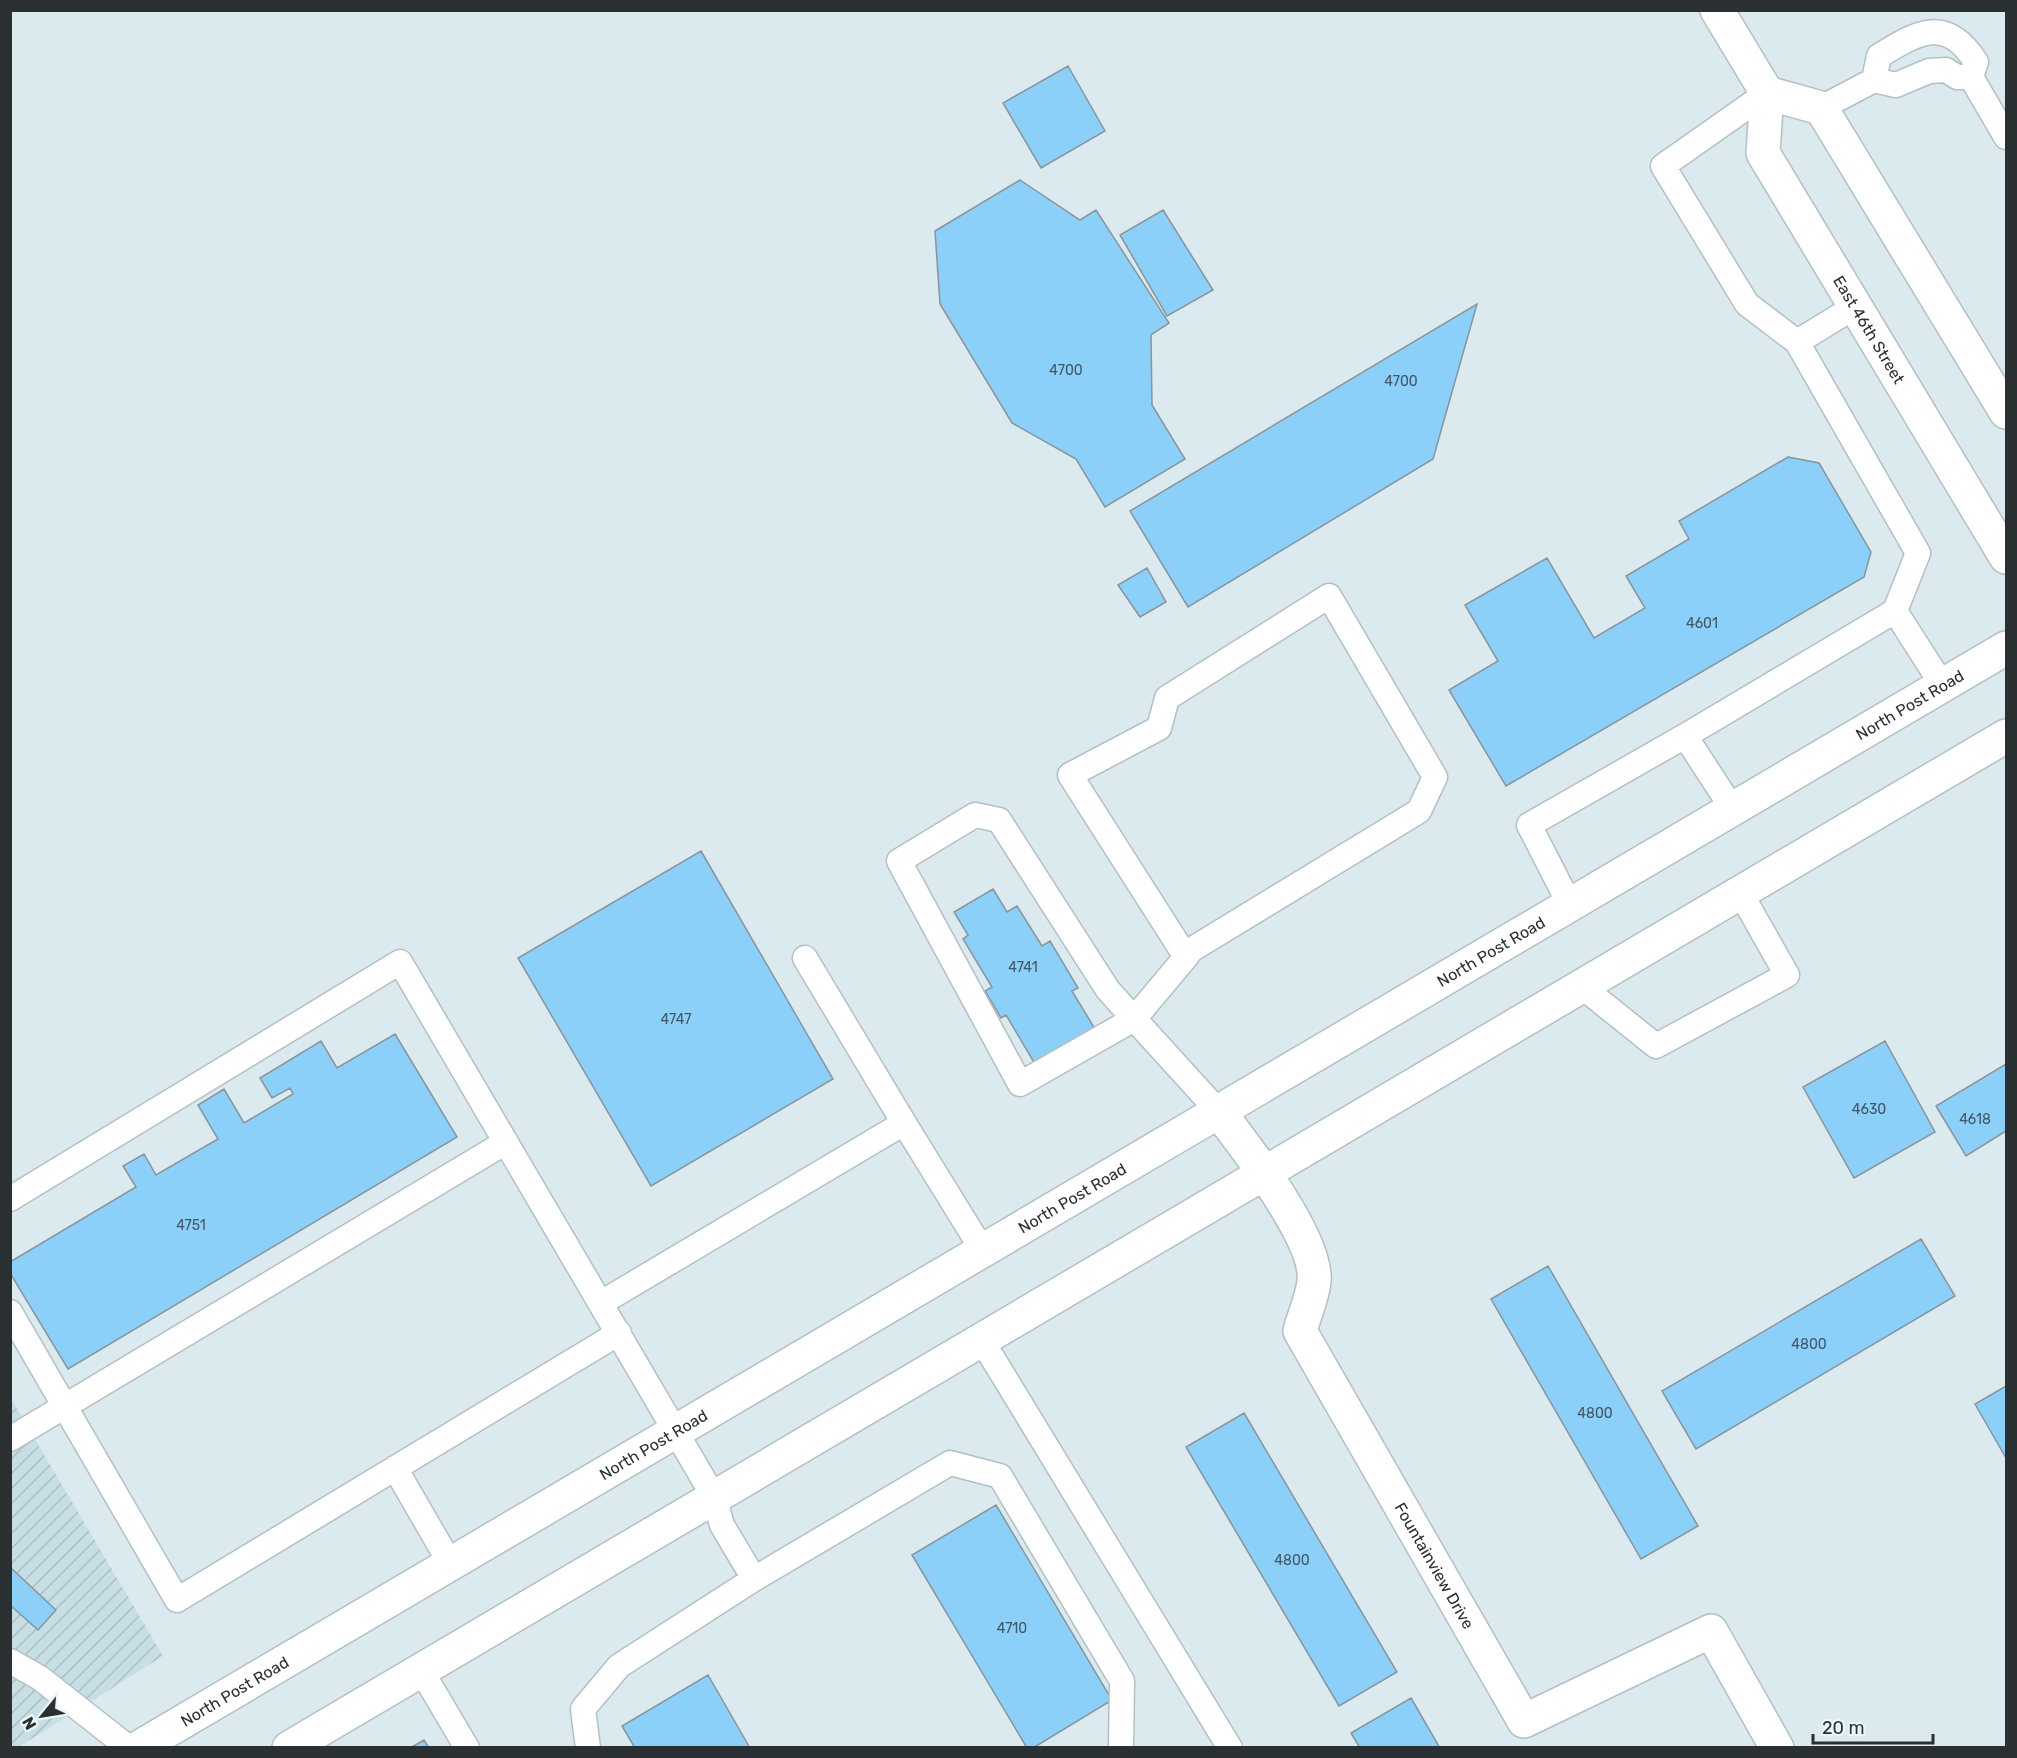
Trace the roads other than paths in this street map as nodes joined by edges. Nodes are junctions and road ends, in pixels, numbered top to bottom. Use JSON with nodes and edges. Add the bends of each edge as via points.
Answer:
{"nodes":[{"id":1,"x":1717,"y":10,"type":"edge"},
{"id":2,"x":1971,"y":77,"type":"junction"},
{"id":3,"x":1874,"y":81,"type":"junction"},
{"id":4,"x":1767,"y":93,"type":"junction"},
{"id":5,"x":1821,"y":108,"type":"junction"},
{"id":6,"x":2007,"y":137,"type":"edge"},
{"id":7,"x":1856,"y":306,"type":"junction"},
{"id":8,"x":1797,"y":342,"type":"junction"},
{"id":9,"x":2007,"y":412,"type":"edge"},
{"id":10,"x":2007,"y":556,"type":"edge"},
{"id":11,"x":1895,"y":611,"type":"junction"},
{"id":12,"x":2007,"y":648,"type":"edge"},
{"id":13,"x":1943,"y":686,"type":"junction"},
{"id":14,"x":1685,"y":736,"type":"junction"},
{"id":15,"x":2007,"y":736,"type":"edge"},
{"id":16,"x":1732,"y":808,"type":"junction"},
{"id":17,"x":1740,"y":892,"type":"junction"},
{"id":18,"x":1570,"y":905,"type":"junction"},
{"id":19,"x":1186,"y":957,"type":"junction"},
{"id":20,"x":805,"y":958,"type":"dead end"},
{"id":21,"x":1580,"y":985,"type":"junction"},
{"id":22,"x":1134,"y":1019,"type":"junction"},
{"id":23,"x":1219,"y":1112,"type":"junction"},
{"id":24,"x":904,"y":1123,"type":"junction"},
{"id":25,"x":506,"y":1143,"type":"junction"},
{"id":26,"x":1265,"y":1172,"type":"junction"},
{"id":27,"x":10,"y":1199,"type":"edge"},
{"id":28,"x":983,"y":1251,"type":"junction"},
{"id":29,"x":601,"y":1303,"type":"junction"},
{"id":30,"x":10,"y":1312,"type":"edge"},
{"id":31,"x":619,"y":1333,"type":"junction"},
{"id":32,"x":981,"y":1339,"type":"junction"},
{"id":33,"x":65,"y":1406,"type":"junction"},
{"id":34,"x":676,"y":1430,"type":"junction"},
{"id":35,"x":10,"y":1439,"type":"edge"},
{"id":36,"x":395,"y":1468,"type":"junction"},
{"id":37,"x":714,"y":1497,"type":"junction"},
{"id":38,"x":450,"y":1563,"type":"junction"},
{"id":39,"x":754,"y":1579,"type":"junction"},
{"id":40,"x":10,"y":1661,"type":"edge"},
{"id":41,"x":421,"y":1670,"type":"junction"},
{"id":42,"x":129,"y":1748,"type":"edge"},
{"id":43,"x":138,"y":1748,"type":"edge"},
{"id":44,"x":289,"y":1748,"type":"edge"},
{"id":45,"x":467,"y":1748,"type":"edge"},
{"id":46,"x":588,"y":1748,"type":"edge"},
{"id":47,"x":1121,"y":1748,"type":"edge"},
{"id":48,"x":1230,"y":1748,"type":"edge"},
{"id":49,"x":1777,"y":1748,"type":"edge"}],
"edges":[{"from":1,"to":4,"type":"main road"},
{"from":2,"to":3,"type":"lane","via":[[1957,77],[1947,70],[1929,71],[1896,85]]},
{"from":2,"to":3,"type":"lane","via":[[1976,62],[1965,44],[1939,31],[1908,38],[1879,56]]},
{"from":2,"to":6,"type":"lane"},
{"from":3,"to":5,"type":"lane"},
{"from":4,"to":5,"type":"main road"},
{"from":4,"to":7,"type":"main road","name":"East 46th Street","via":[[1763,153]]},
{"from":4,"to":8,"type":"lane","via":[[1663,166],[1747,304]]},
{"from":5,"to":9,"type":"main road"},
{"from":7,"to":8,"type":"lane"},
{"from":7,"to":10,"type":"main road","name":"East 46th Street"},
{"from":8,"to":11,"type":"lane","via":[[1918,553]]},
{"from":11,"to":13,"type":"lane"},
{"from":11,"to":14,"type":"lane"},
{"from":12,"to":13,"type":"main road","name":"North Post Road"},
{"from":13,"to":16,"type":"main road","name":"North Post Road"},
{"from":14,"to":16,"type":"lane"},
{"from":14,"to":18,"type":"lane","via":[[1529,825]]},
{"from":15,"to":17,"type":"main road"},
{"from":16,"to":18,"type":"main road","name":"North Post Road"},
{"from":17,"to":21,"type":"main road"},
{"from":17,"to":21,"type":"lane","via":[[1787,975],[1656,1046]]},
{"from":18,"to":23,"type":"main road","name":"North Post Road"},
{"from":19,"to":19,"type":"lane","via":[[1191,950],[1419,811],[1435,777],[1329,596],[1167,698],[1159,728],[1070,775]]},
{"from":19,"to":22,"type":"lane"},
{"from":20,"to":24,"type":"lane"},
{"from":21,"to":26,"type":"main road"},
{"from":22,"to":22,"type":"lane","via":[[1108,990],[999,820],[975,815],[899,861],[1020,1084]]},
{"from":22,"to":23,"type":"lane"},
{"from":23,"to":26,"type":"main road","name":"Fountainview Drive"},
{"from":23,"to":28,"type":"main road","name":"North Post Road"},
{"from":24,"to":28,"type":"lane"},
{"from":24,"to":29,"type":"lane"},
{"from":25,"to":27,"type":"lane","via":[[400,962]]},
{"from":25,"to":29,"type":"lane"},
{"from":25,"to":33,"type":"lane"},
{"from":26,"to":32,"type":"main road"},
{"from":26,"to":49,"type":"main road","name":"Fountainview Drive","via":[[1304,1240],[1314,1281],[1300,1331],[1524,1720],[1711,1631]]},
{"from":28,"to":34,"type":"main road","name":"North Post Road"},
{"from":29,"to":31,"type":"lane"},
{"from":30,"to":33,"type":"lane"},
{"from":31,"to":34,"type":"lane"},
{"from":31,"to":36,"type":"lane"},
{"from":32,"to":37,"type":"main road"},
{"from":32,"to":48,"type":"lane"},
{"from":33,"to":35,"type":"lane"},
{"from":33,"to":36,"type":"lane","via":[[177,1599]]},
{"from":34,"to":37,"type":"lane"},
{"from":34,"to":38,"type":"main road","name":"North Post Road"},
{"from":36,"to":38,"type":"lane"},
{"from":37,"to":39,"type":"lane","via":[[722,1525]]},
{"from":37,"to":41,"type":"main road"},
{"from":38,"to":43,"type":"main road","name":"North Post Road"},
{"from":39,"to":46,"type":"lane","via":[[619,1666],[583,1709]]},
{"from":39,"to":47,"type":"lane","via":[[950,1463],[1000,1476],[1122,1681]]},
{"from":40,"to":42,"type":"lane","via":[[40,1678]]},
{"from":41,"to":44,"type":"main road"},
{"from":41,"to":45,"type":"lane"}]}
